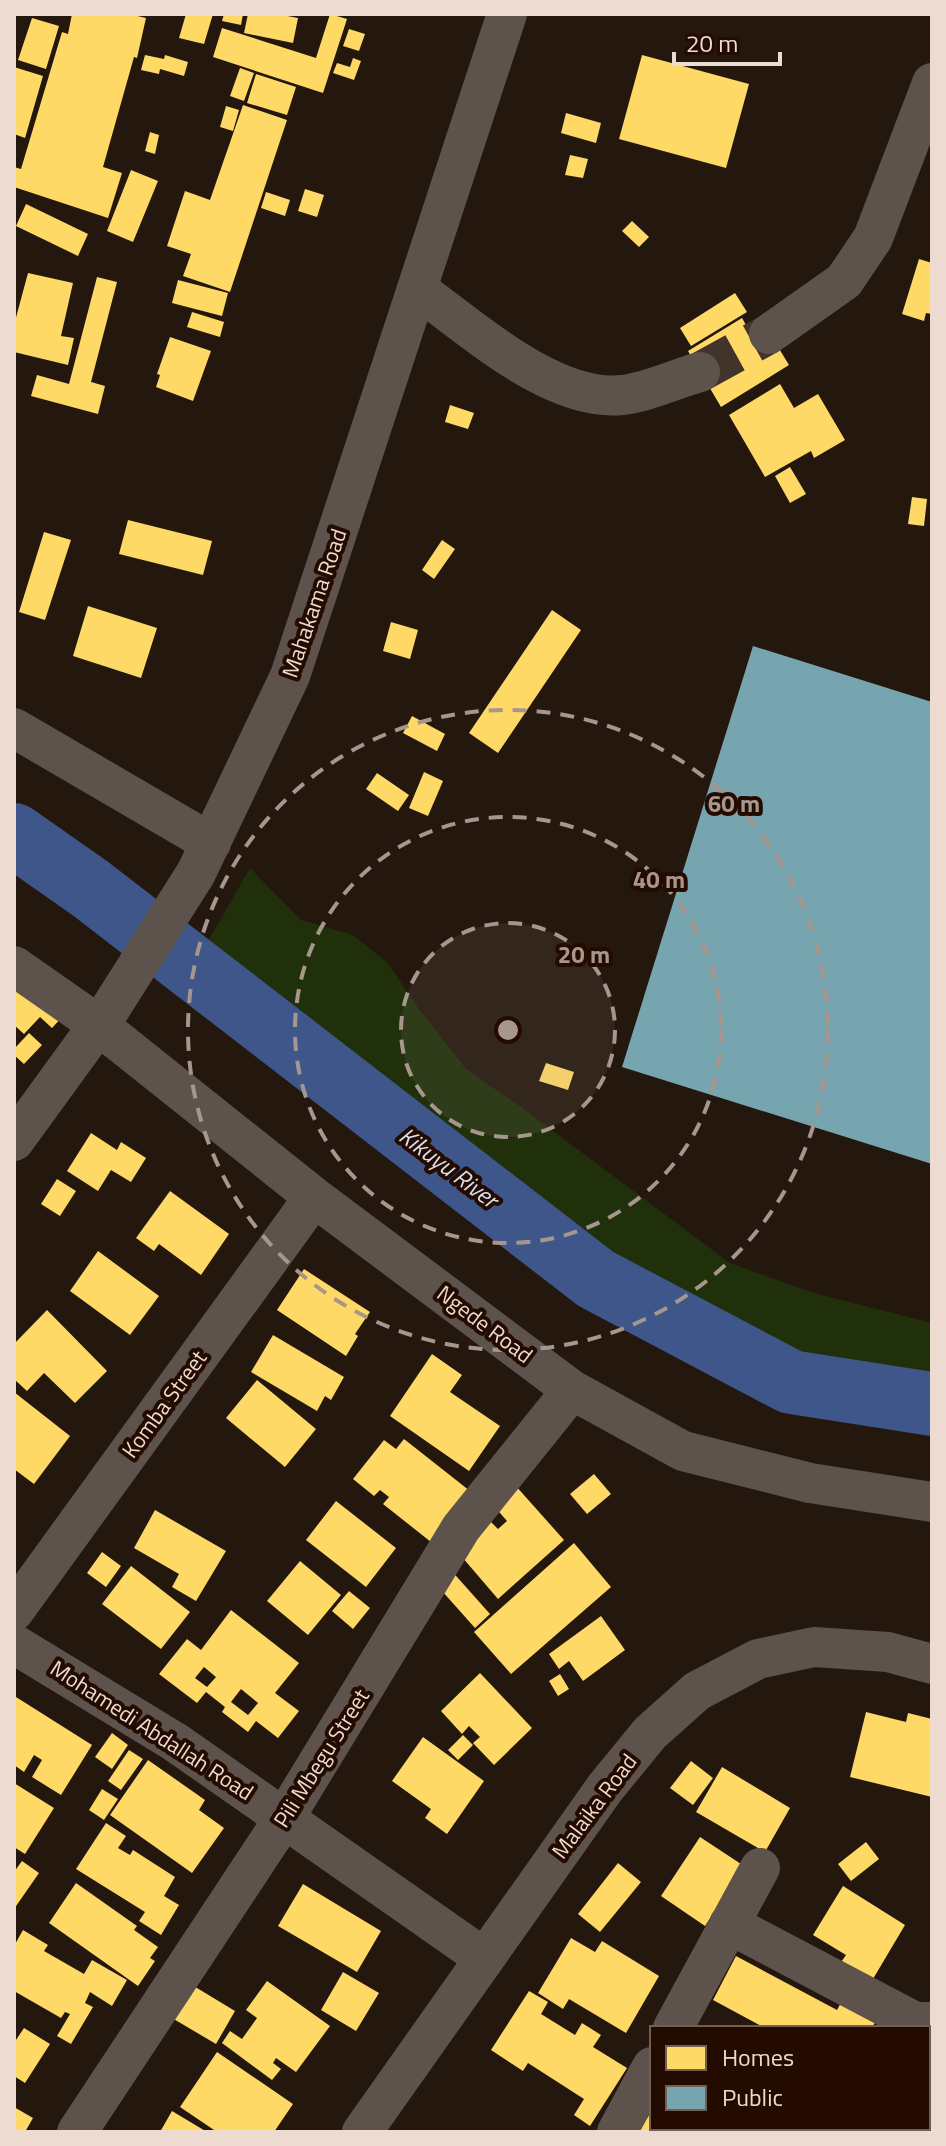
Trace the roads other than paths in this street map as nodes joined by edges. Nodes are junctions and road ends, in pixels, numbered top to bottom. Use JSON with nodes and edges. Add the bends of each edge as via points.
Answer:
{"nodes":[{"id":1,"x":507,"y":14,"type":"edge"},
{"id":2,"x":932,"y":83,"type":"edge"},
{"id":3,"x":417,"y":289,"type":"junction"},
{"id":4,"x":769,"y":334,"type":"tunnel mouth"},
{"id":5,"x":700,"y":372,"type":"tunnel mouth"},
{"id":6,"x":14,"y":728,"type":"edge"},
{"id":7,"x":203,"y":858,"type":"junction"},
{"id":8,"x":14,"y":966,"type":"edge"},
{"id":9,"x":104,"y":1016,"type":"junction"},
{"id":10,"x":14,"y":1141,"type":"edge"},
{"id":11,"x":314,"y":1197,"type":"junction"},
{"id":12,"x":572,"y":1390,"type":"junction"},
{"id":13,"x":932,"y":1502,"type":"edge"},
{"id":14,"x":14,"y":1611,"type":"edge"},
{"id":15,"x":14,"y":1644,"type":"edge"},
{"id":16,"x":932,"y":1664,"type":"edge"},
{"id":17,"x":285,"y":1817,"type":"junction"},
{"id":18,"x":760,"y":1868,"type":"dead end"},
{"id":19,"x":729,"y":1924,"type":"junction"},
{"id":20,"x":484,"y":1958,"type":"junction"},
{"id":21,"x":932,"y":2022,"type":"edge"},
{"id":22,"x":674,"y":2026,"type":"edge"},
{"id":23,"x":650,"y":2071,"type":"edge"},
{"id":24,"x":378,"y":2126,"type":"edge"},
{"id":25,"x":77,"y":2132,"type":"edge"},
{"id":26,"x":617,"y":2132,"type":"edge"}],
"edges":[{"from":1,"to":3,"type":"street","name":"Mahakama Road"},
{"from":2,"to":4,"type":"street","via":[[873,238],[844,281]]},
{"from":3,"to":5,"type":"street","via":[[539,376],[594,396],[625,395]]},
{"from":3,"to":7,"type":"street","name":"Mahakama Road","via":[[290,676]]},
{"from":6,"to":7,"type":"street"},
{"from":7,"to":9,"type":"street","name":"Mahakama Road"},
{"from":8,"to":9,"type":"street","name":"Ngede Road"},
{"from":9,"to":10,"type":"street","name":"Mahakama Road"},
{"from":9,"to":11,"type":"street","name":"Ngede Road"},
{"from":11,"to":12,"type":"street","name":"Ngede Road"},
{"from":11,"to":14,"type":"street","name":"Komba Street"},
{"from":12,"to":13,"type":"street","name":"Ngede Road","via":[[683,1451],[810,1483]]},
{"from":12,"to":17,"type":"street","name":"Pili Mbegu Street","via":[[461,1528]]},
{"from":15,"to":17,"type":"street","name":"Mohamedi Abdallah Road","via":[[175,1742]]},
{"from":16,"to":20,"type":"street","name":"Malaika Road","via":[[888,1652],[814,1647],[758,1659],[697,1691],[650,1733],[605,1788]]},
{"from":17,"to":20,"type":"street","name":"Mohamedi Abdallah Road"},
{"from":17,"to":25,"type":"street","name":"Pili Mbegu Street"},
{"from":18,"to":19,"type":"street"},
{"from":19,"to":21,"type":"street","via":[[915,2022]]},
{"from":19,"to":22,"type":"street"},
{"from":20,"to":24,"type":"street","name":"Malaika Road"},
{"from":23,"to":26,"type":"street"}]}
